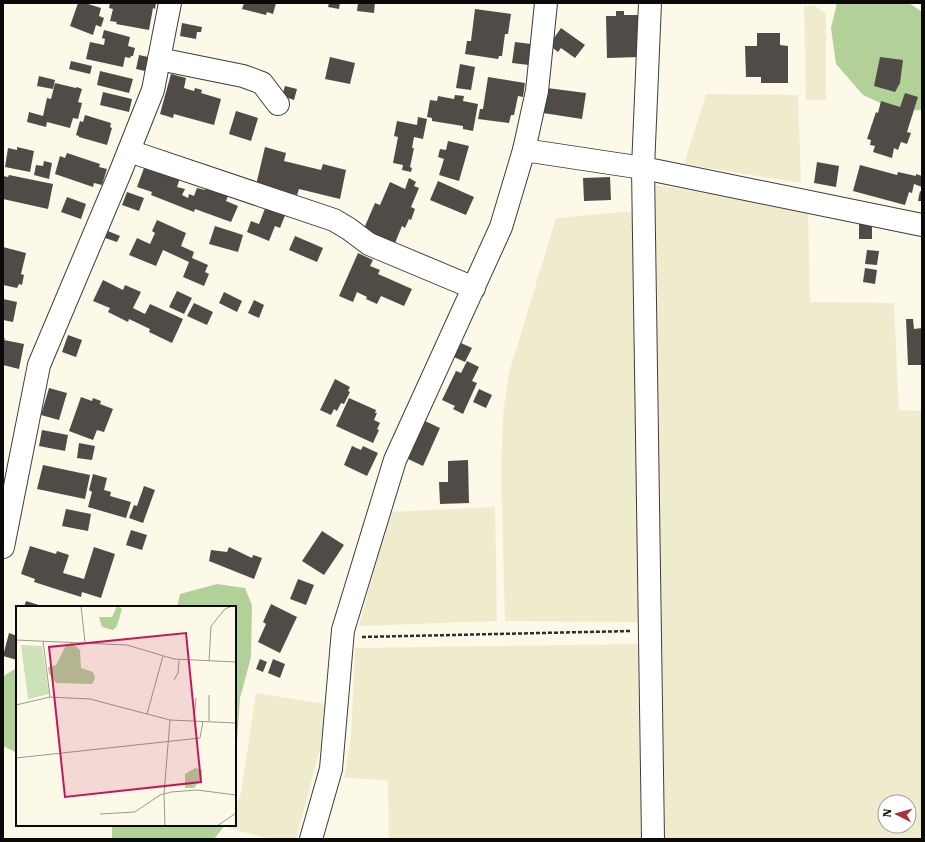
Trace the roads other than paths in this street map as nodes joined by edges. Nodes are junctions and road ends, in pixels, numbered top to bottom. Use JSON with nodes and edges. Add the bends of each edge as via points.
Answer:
{"nodes":[{"id":1,"x":170,"y":3,"type":"edge"},
{"id":2,"x":543,"y":3,"type":"edge"},
{"id":3,"x":650,"y":3,"type":"edge"},
{"id":4,"x":159,"y":59,"type":"junction"},
{"id":5,"x":278,"y":104,"type":"dead end"},
{"id":6,"x":524,"y":150,"type":"junction"},
{"id":7,"x":129,"y":151,"type":"junction"},
{"id":8,"x":643,"y":168,"type":"junction"},
{"id":9,"x":922,"y":224,"type":"edge"},
{"id":10,"x":474,"y":288,"type":"junction"},
{"id":11,"x":3,"y":547,"type":"edge"},
{"id":12,"x":311,"y":839,"type":"edge"},
{"id":13,"x":653,"y":839,"type":"edge"}],
"edges":[{"from":1,"to":4,"type":"street"},
{"from":2,"to":6,"type":"street","via":[[537,91]]},
{"from":3,"to":8,"type":"street"},
{"from":4,"to":5,"type":"street","via":[[243,76],[262,83]]},
{"from":4,"to":7,"type":"street","via":[[153,90]]},
{"from":6,"to":8,"type":"street"},
{"from":6,"to":10,"type":"street","via":[[501,227]]},
{"from":7,"to":10,"type":"street","via":[[334,220],[369,244]]},
{"from":7,"to":11,"type":"street","via":[[39,366]]},
{"from":8,"to":9,"type":"street"},
{"from":8,"to":13,"type":"street"},
{"from":10,"to":12,"type":"street","via":[[395,460],[342,630],[332,769]]}]}
